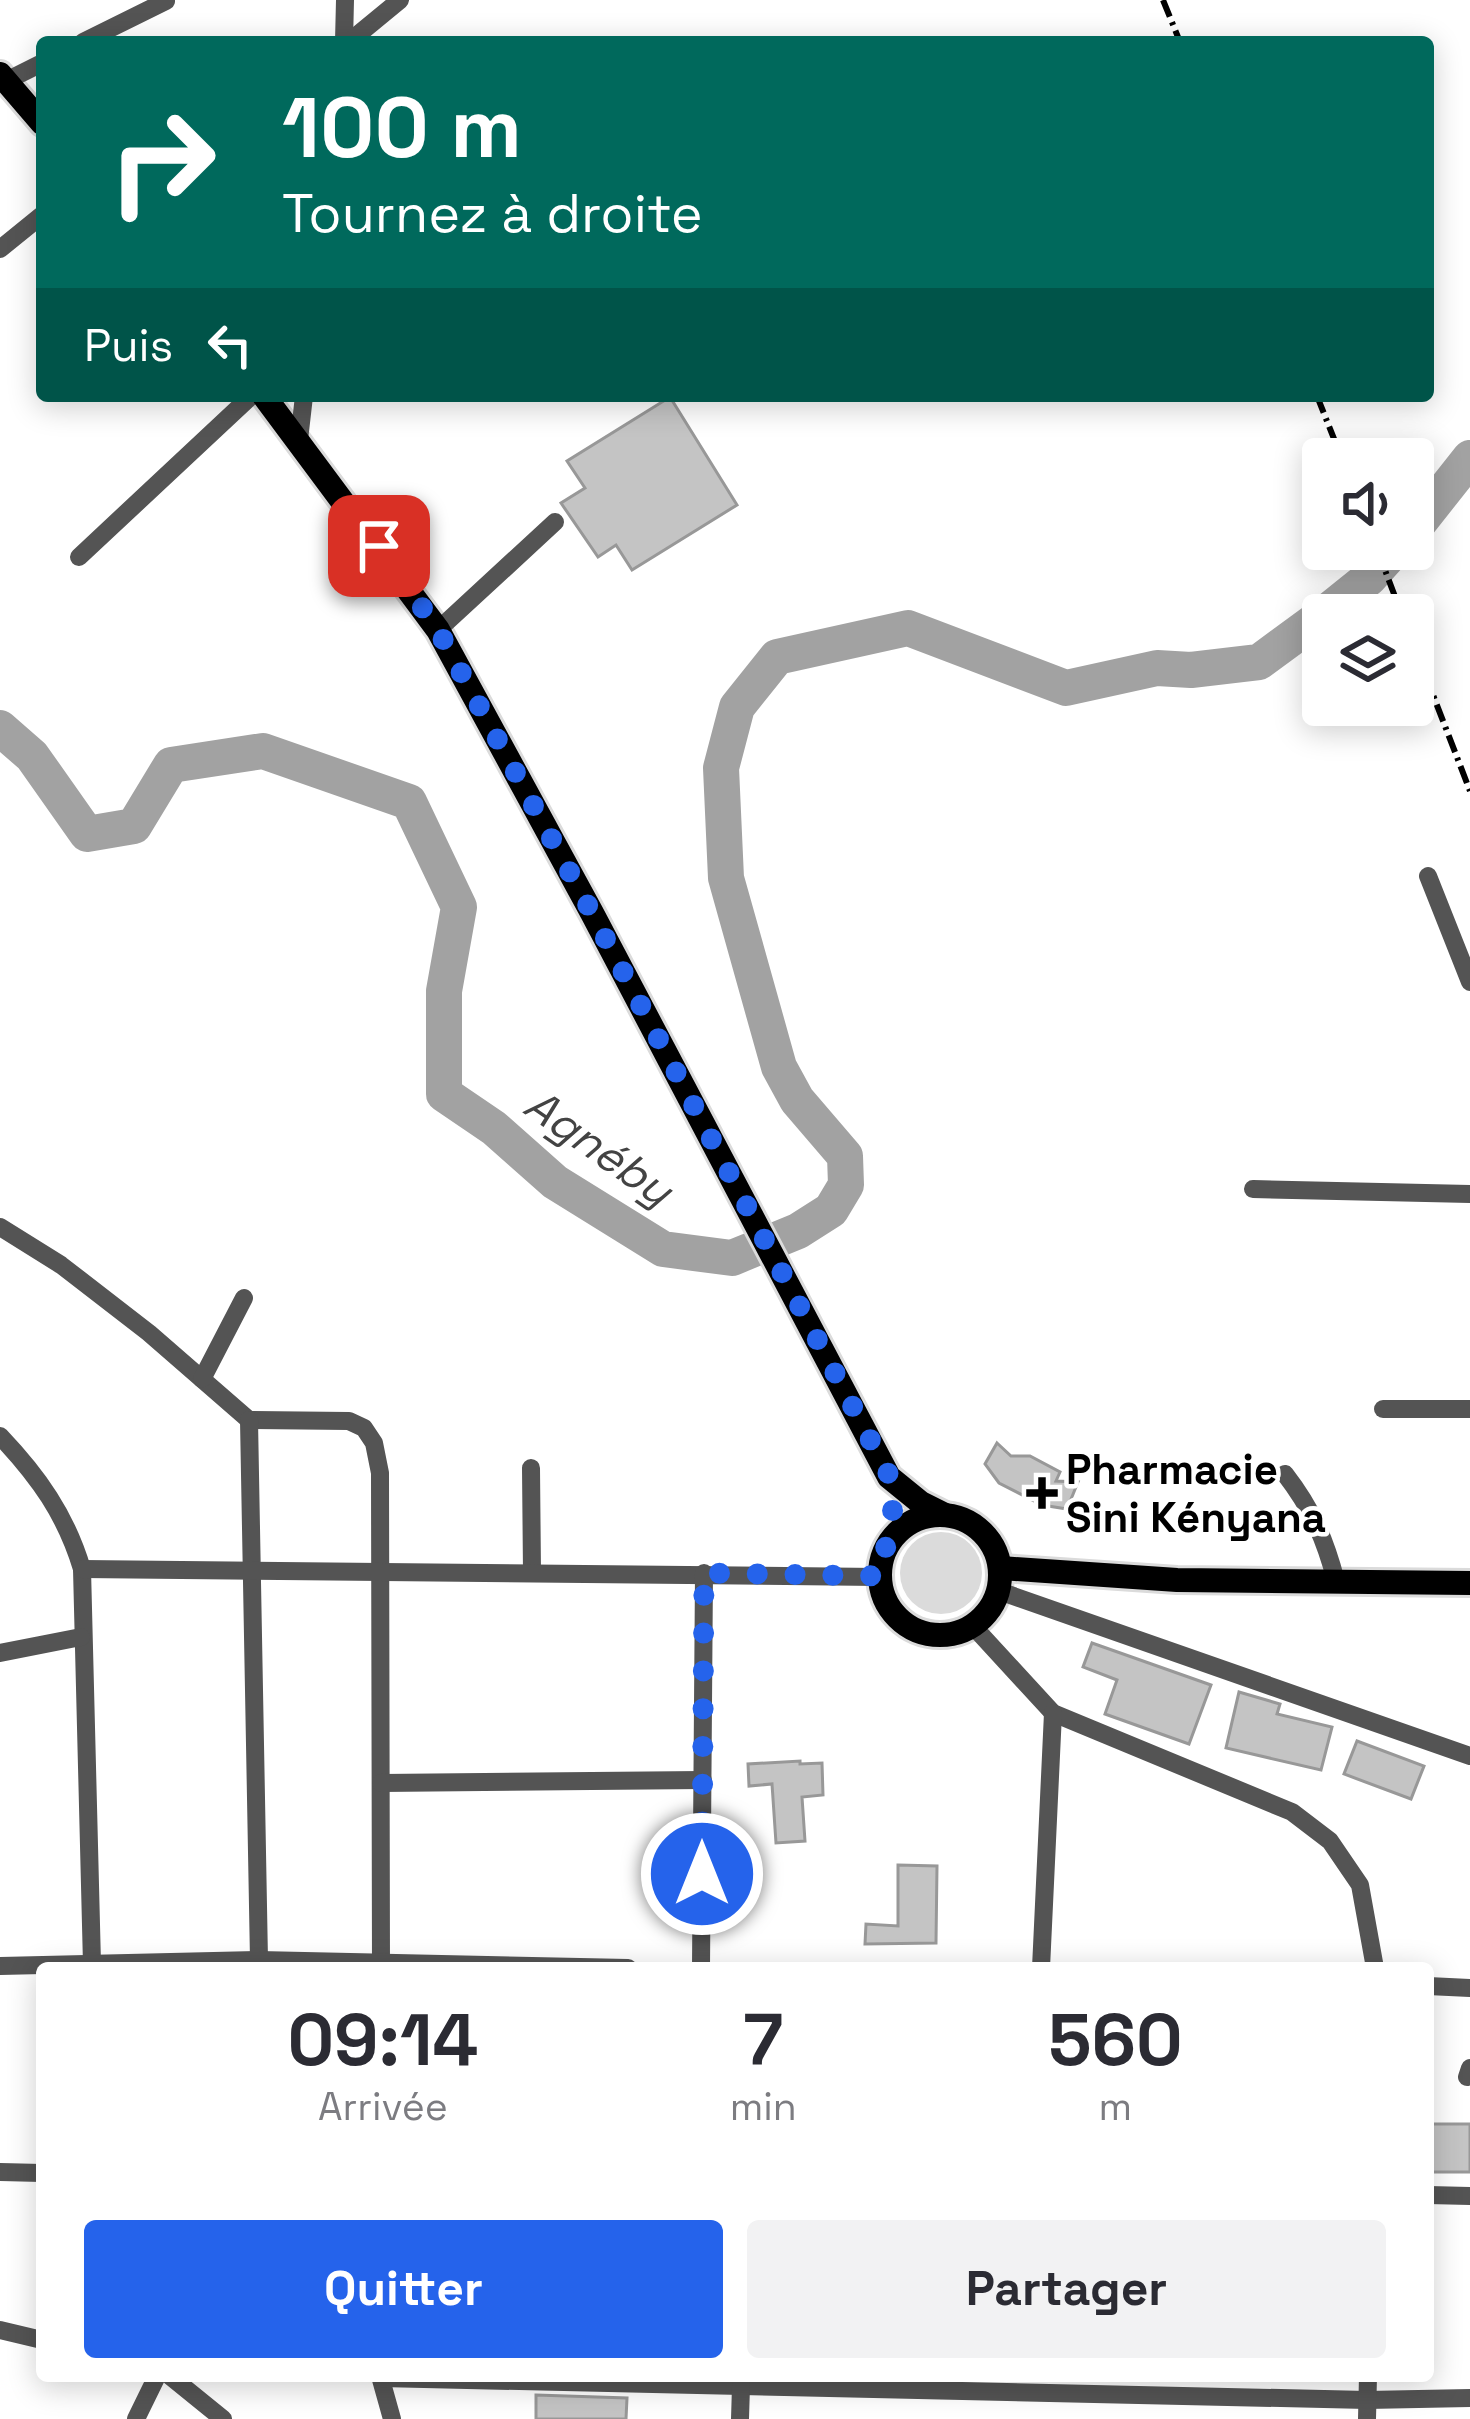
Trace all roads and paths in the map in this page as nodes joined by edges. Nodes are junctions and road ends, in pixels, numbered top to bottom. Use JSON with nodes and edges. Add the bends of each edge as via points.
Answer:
{"nodes":[{"id":1,"x":345,"y":0,"type":"edge"},
{"id":2,"x":400,"y":0,"type":"edge"},
{"id":3,"x":166,"y":1,"type":"edge"},
{"id":4,"x":95,"y":36,"type":"edge"},
{"id":5,"x":346,"y":36,"type":"edge"},
{"id":6,"x":354,"y":36,"type":"edge"},
{"id":7,"x":36,"y":64,"type":"edge"},
{"id":8,"x":3,"y":78,"type":"edge"},
{"id":9,"x":36,"y":116,"type":"edge"},
{"id":10,"x":36,"y":220,"type":"edge"},
{"id":11,"x":0,"y":249,"type":"edge"},
{"id":12,"x":245,"y":402,"type":"edge"},
{"id":13,"x":269,"y":402,"type":"edge"},
{"id":14,"x":303,"y":402,"type":"edge"},
{"id":15,"x":299,"y":440,"type":"junction"},
{"id":16,"x":555,"y":522,"type":"dead end"},
{"id":17,"x":79,"y":556,"type":"dead end"},
{"id":18,"x":438,"y":630,"type":"junction"},
{"id":19,"x":1428,"y":876,"type":"dead end"},
{"id":20,"x":1470,"y":982,"type":"edge"},
{"id":21,"x":1253,"y":1189,"type":"dead end"},
{"id":22,"x":1470,"y":1194,"type":"edge"},
{"id":23,"x":0,"y":1227,"type":"edge"},
{"id":24,"x":244,"y":1298,"type":"dead end"},
{"id":25,"x":202,"y":1379,"type":"junction"},
{"id":26,"x":1384,"y":1409,"type":"dead end"},
{"id":27,"x":1470,"y":1409,"type":"edge"},
{"id":28,"x":249,"y":1420,"type":"junction"},
{"id":29,"x":0,"y":1436,"type":"edge"},
{"id":30,"x":531,"y":1468,"type":"dead end"},
{"id":31,"x":1285,"y":1474,"type":"dead end"},
{"id":32,"x":890,"y":1477,"type":"junction"},
{"id":33,"x":945,"y":1515,"type":"junction"},
{"id":34,"x":888,"y":1544,"type":"junction"},
{"id":35,"x":82,"y":1569,"type":"junction"},
{"id":36,"x":254,"y":1570,"type":"junction"},
{"id":37,"x":382,"y":1571,"type":"junction"},
{"id":38,"x":532,"y":1572,"type":"junction"},
{"id":39,"x":704,"y":1573,"type":"junction"},
{"id":40,"x":879,"y":1576,"type":"junction"},
{"id":41,"x":1000,"y":1580,"type":"junction"},
{"id":42,"x":1336,"y":1581,"type":"junction"},
{"id":43,"x":1470,"y":1582,"type":"edge"},
{"id":44,"x":974,"y":1626,"type":"junction"},
{"id":45,"x":81,"y":1637,"type":"junction"},
{"id":46,"x":0,"y":1653,"type":"edge"},
{"id":47,"x":1053,"y":1713,"type":"junction"},
{"id":48,"x":1470,"y":1756,"type":"edge"},
{"id":49,"x":703,"y":1780,"type":"junction"},
{"id":50,"x":381,"y":1783,"type":"junction"},
{"id":51,"x":259,"y":1960,"type":"junction"},
{"id":52,"x":92,"y":1962,"type":"edge"},
{"id":53,"x":176,"y":1962,"type":"edge"},
{"id":54,"x":308,"y":1962,"type":"edge"},
{"id":55,"x":381,"y":1962,"type":"edge"},
{"id":56,"x":701,"y":1962,"type":"edge"},
{"id":57,"x":1041,"y":1962,"type":"edge"},
{"id":58,"x":1374,"y":1962,"type":"edge"},
{"id":59,"x":36,"y":1965,"type":"edge"},
{"id":60,"x":0,"y":1966,"type":"edge"},
{"id":61,"x":1434,"y":1986,"type":"edge"},
{"id":62,"x":1470,"y":1988,"type":"edge"},
{"id":63,"x":0,"y":2172,"type":"edge"},
{"id":64,"x":36,"y":2173,"type":"edge"},
{"id":65,"x":1434,"y":2195,"type":"edge"},
{"id":66,"x":1470,"y":2196,"type":"edge"},
{"id":67,"x":0,"y":2330,"type":"edge"},
{"id":68,"x":36,"y":2339,"type":"edge"},
{"id":69,"x":154,"y":2382,"type":"edge"},
{"id":70,"x":178,"y":2382,"type":"edge"},
{"id":71,"x":382,"y":2382,"type":"edge"},
{"id":72,"x":581,"y":2382,"type":"edge"},
{"id":73,"x":1049,"y":2384,"type":"edge"},
{"id":74,"x":741,"y":2386,"type":"junction"},
{"id":75,"x":1470,"y":2398,"type":"edge"},
{"id":76,"x":1367,"y":2409,"type":"edge"},
{"id":77,"x":136,"y":2419,"type":"edge"},
{"id":78,"x":224,"y":2419,"type":"edge"},
{"id":79,"x":392,"y":2419,"type":"edge"},
{"id":80,"x":740,"y":2419,"type":"edge"}],
"edges":[{"from":1,"to":5,"type":"street"},
{"from":2,"to":6,"type":"street"},
{"from":3,"to":4,"type":"street"},
{"from":7,"to":8,"type":"street"},
{"from":8,"to":9,"type":"main road"},
{"from":10,"to":11,"type":"street"},
{"from":12,"to":17,"type":"street"},
{"from":13,"to":15,"type":"main road"},
{"from":14,"to":15,"type":"street"},
{"from":15,"to":18,"type":"main road"},
{"from":16,"to":18,"type":"street"},
{"from":18,"to":32,"type":"main road"},
{"from":19,"to":20,"type":"street"},
{"from":21,"to":22,"type":"street"},
{"from":23,"to":25,"type":"street","via":[[61,1265]]},
{"from":24,"to":25,"type":"street"},
{"from":25,"to":28,"type":"street"},
{"from":26,"to":27,"type":"street"},
{"from":28,"to":36,"type":"street"},
{"from":28,"to":37,"type":"street","via":[[311,1418],[364,1428],[380,1473]]},
{"from":29,"to":35,"type":"street","via":[[38,1476]]},
{"from":30,"to":38,"type":"street"},
{"from":31,"to":42,"type":"street","via":[[1324,1535]]},
{"from":32,"to":33,"type":"main road"},
{"from":32,"to":34,"type":"main road"},
{"from":33,"to":34,"type":"main road","via":[[913,1521]]},
{"from":33,"to":41,"type":"main road","via":[[982,1531],[995,1548]]},
{"from":34,"to":40,"type":"main road"},
{"from":35,"to":36,"type":"street"},
{"from":35,"to":45,"type":"street"},
{"from":36,"to":37,"type":"street"},
{"from":36,"to":51,"type":"street"},
{"from":37,"to":38,"type":"street"},
{"from":37,"to":50,"type":"street"},
{"from":38,"to":39,"type":"street"},
{"from":39,"to":40,"type":"street"},
{"from":39,"to":49,"type":"street"},
{"from":40,"to":44,"type":"main road","via":[[882,1595],[904,1624],[938,1636]]},
{"from":41,"to":42,"type":"main road"},
{"from":41,"to":44,"type":"main road","via":[[994,1605]]},
{"from":41,"to":48,"type":"street"},
{"from":42,"to":43,"type":"main road"},
{"from":44,"to":47,"type":"street"},
{"from":45,"to":46,"type":"street"},
{"from":45,"to":52,"type":"street"},
{"from":47,"to":57,"type":"street"},
{"from":47,"to":58,"type":"street","via":[[1292,1812],[1330,1841],[1360,1886]]},
{"from":49,"to":50,"type":"street"},
{"from":49,"to":56,"type":"street"},
{"from":50,"to":55,"type":"street"},
{"from":51,"to":53,"type":"street"},
{"from":51,"to":54,"type":"street"},
{"from":59,"to":60,"type":"street"},
{"from":61,"to":62,"type":"street"},
{"from":63,"to":64,"type":"street"},
{"from":65,"to":66,"type":"street"},
{"from":67,"to":68,"type":"street"},
{"from":69,"to":77,"type":"street"},
{"from":70,"to":78,"type":"street"},
{"from":71,"to":79,"type":"street"},
{"from":72,"to":74,"type":"street"},
{"from":73,"to":74,"type":"street"},
{"from":73,"to":76,"type":"street"},
{"from":74,"to":80,"type":"street"},
{"from":75,"to":76,"type":"street"}]}
